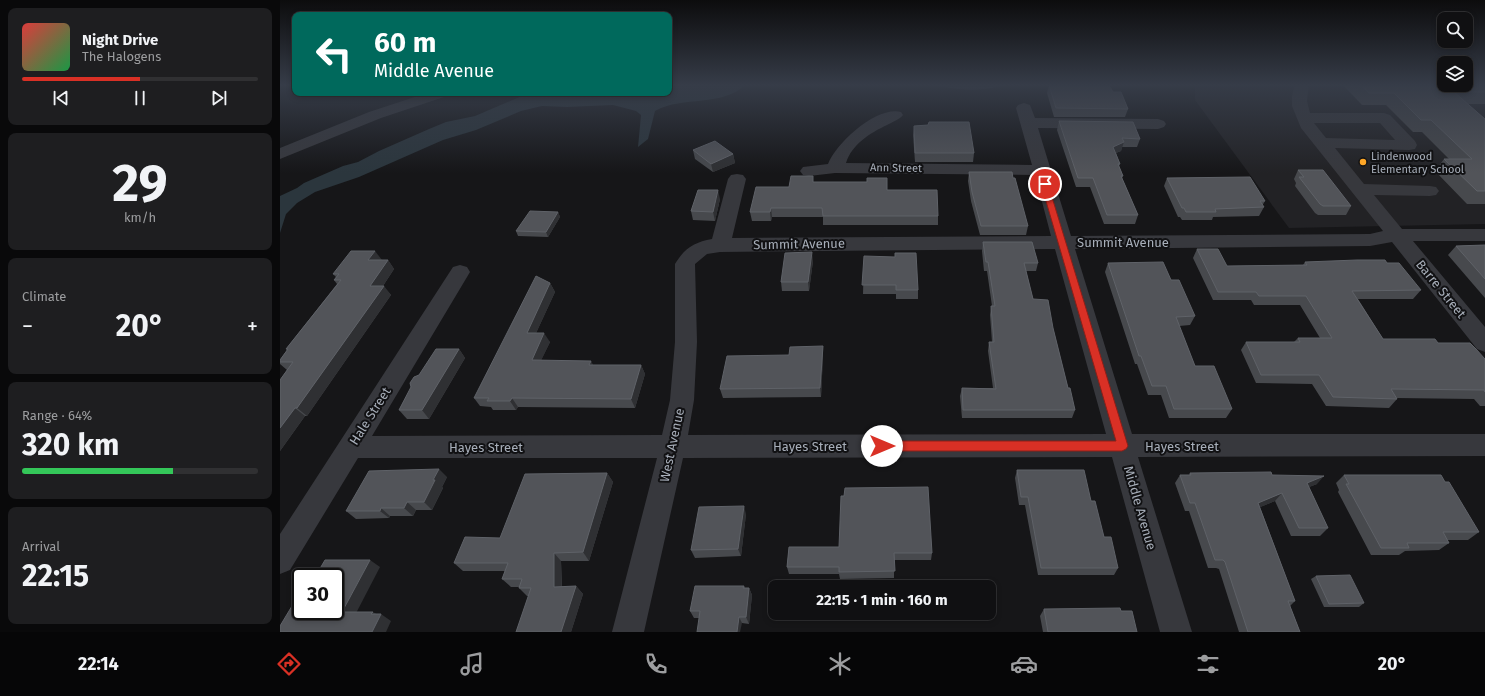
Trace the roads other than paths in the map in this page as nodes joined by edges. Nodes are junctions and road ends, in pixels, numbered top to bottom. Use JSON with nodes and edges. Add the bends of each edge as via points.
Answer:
{"nodes":[{"id":1,"x":380,"y":113,"type":"edge"},
{"id":2,"x":1302,"y":113,"type":"edge"},
{"id":3,"x":895,"y":115,"type":"dead end"},
{"id":4,"x":1304,"y":118,"type":"junction"},
{"id":5,"x":1158,"y":124,"type":"dead end"},
{"id":6,"x":1322,"y":143,"type":"junction"},
{"id":7,"x":280,"y":154,"type":"edge"},
{"id":8,"x":835,"y":168,"type":"junction"},
{"id":9,"x":1040,"y":170,"type":"junction"},
{"id":10,"x":809,"y":171,"type":"dead end"},
{"id":11,"x":737,"y":179,"type":"dead end"},
{"id":12,"x":1360,"y":189,"type":"junction"},
{"id":13,"x":1430,"y":191,"type":"dead end"},
{"id":14,"x":1398,"y":235,"type":"junction"},
{"id":15,"x":1485,"y":235,"type":"edge"},
{"id":16,"x":1061,"y":242,"type":"junction"},
{"id":17,"x":720,"y":245,"type":"junction"},
{"id":18,"x":691,"y":255,"type":"joint"},
{"id":19,"x":460,"y":272,"type":"dead end"},
{"id":20,"x":1485,"y":343,"type":"edge"},
{"id":21,"x":673,"y":446,"type":"junction"},
{"id":22,"x":1122,"y":446,"type":"junction"},
{"id":23,"x":1485,"y":446,"type":"edge"},
{"id":24,"x":351,"y":447,"type":"junction"},
{"id":25,"x":280,"y":560,"type":"edge"},
{"id":26,"x":628,"y":632,"type":"edge"},
{"id":27,"x":1176,"y":632,"type":"edge"}],
"edges":[{"from":1,"to":7,"type":"street"},
{"from":2,"to":4,"type":"street","name":"Barre Street"},
{"from":3,"to":8,"type":"street","via":[[864,131],[845,147],[838,157]]},
{"from":4,"to":6,"type":"street","name":"Barre Street"},
{"from":4,"to":6,"type":"street","via":[[1384,118],[1409,146]]},
{"from":5,"to":9,"type":"street","name":"Middle Avenue","via":[[1026,116]]},
{"from":6,"to":12,"type":"street","name":"Barre Street"},
{"from":8,"to":9,"type":"street","name":"Ann Street"},
{"from":8,"to":10,"type":"street"},
{"from":9,"to":16,"type":"street","name":"Middle Avenue"},
{"from":11,"to":17,"type":"street"},
{"from":12,"to":13,"type":"street"},
{"from":12,"to":14,"type":"street","name":"Barre Street"},
{"from":14,"to":15,"type":"street","name":"Summit Avenue"},
{"from":14,"to":16,"type":"street","name":"Summit Avenue","via":[[1370,240]]},
{"from":14,"to":20,"type":"street","name":"Barre Street"},
{"from":16,"to":17,"type":"street","name":"Summit Avenue"},
{"from":16,"to":22,"type":"street","name":"Middle Avenue"},
{"from":17,"to":18,"type":"street","name":"Summit Avenue","via":[[712,245]]},
{"from":18,"to":21,"type":"street","name":"West Avenue","via":[[684,264],[686,342],[682,400]]},
{"from":19,"to":24,"type":"street","name":"Hale Street"},
{"from":21,"to":22,"type":"street","name":"Hayes Street"},
{"from":21,"to":24,"type":"street","name":"Hayes Street"},
{"from":21,"to":26,"type":"street","name":"West Avenue"},
{"from":22,"to":23,"type":"street","name":"Hayes Street"},
{"from":22,"to":27,"type":"street","name":"Middle Avenue"},
{"from":24,"to":25,"type":"street","name":"Hale Street"}]}
